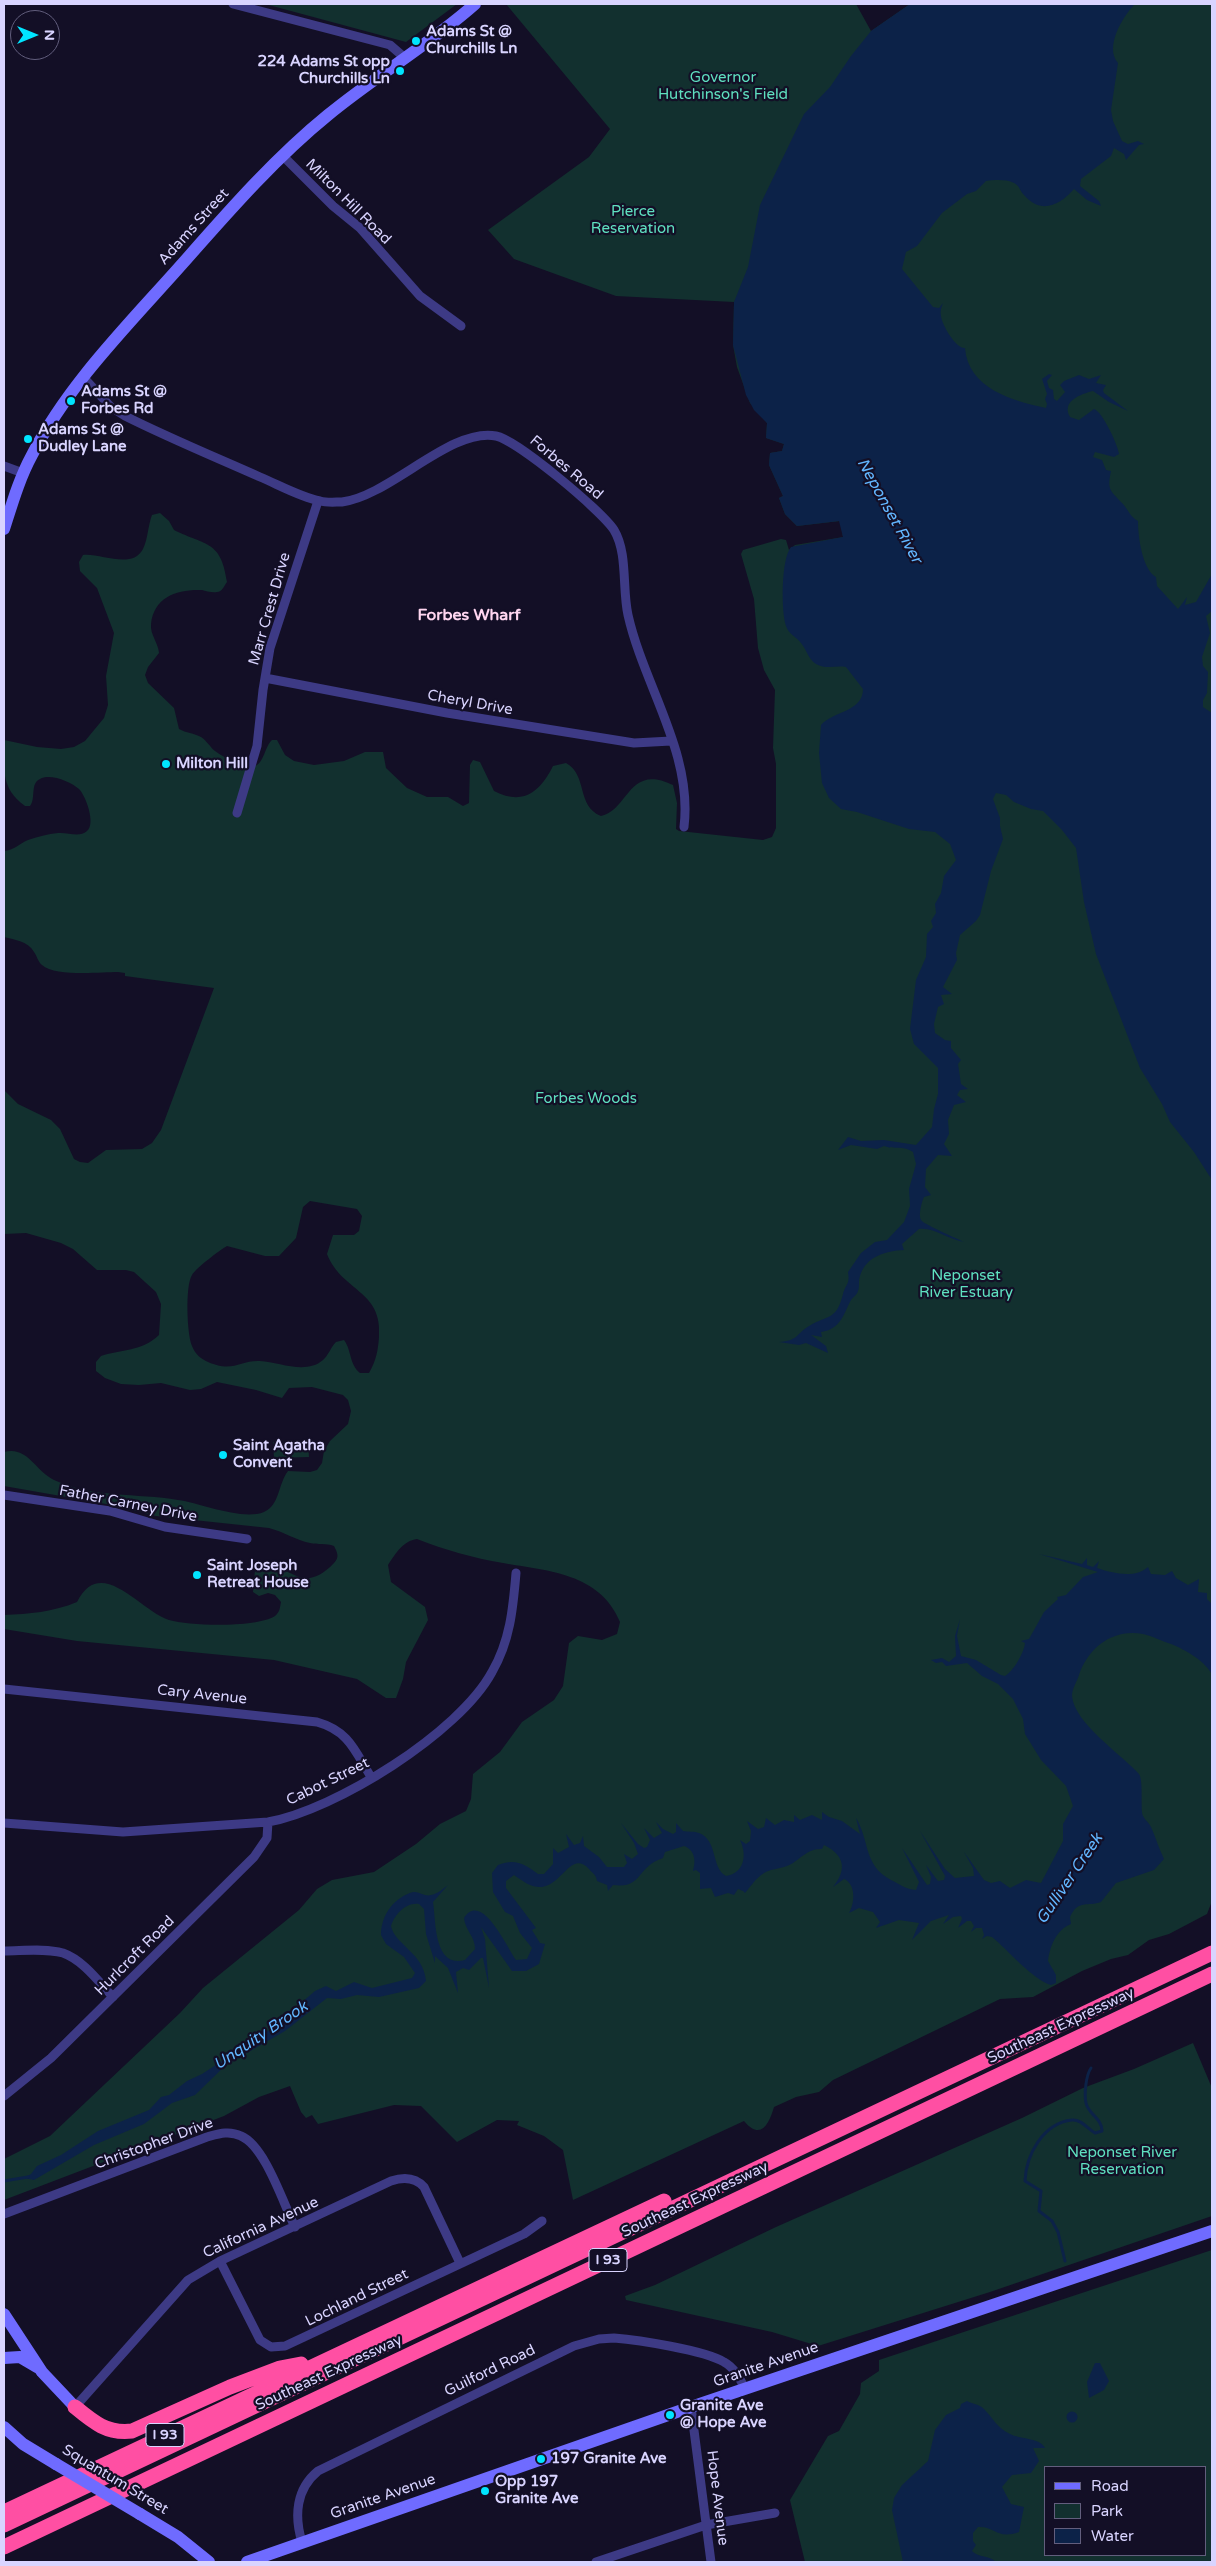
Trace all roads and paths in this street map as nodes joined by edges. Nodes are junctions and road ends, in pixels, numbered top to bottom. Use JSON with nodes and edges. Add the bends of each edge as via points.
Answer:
{"nodes":[{"id":1,"x":233,"y":4,"type":"edge"},
{"id":2,"x":475,"y":4,"type":"edge"},
{"id":3,"x":405,"y":58,"type":"junction"},
{"id":4,"x":282,"y":156,"type":"junction"},
{"id":5,"x":461,"y":326,"type":"dead end"},
{"id":6,"x":84,"y":378,"type":"junction"},
{"id":7,"x":4,"y":466,"type":"edge"},
{"id":8,"x":23,"y":473,"type":"junction"},
{"id":9,"x":318,"y":501,"type":"junction"},
{"id":10,"x":4,"y":529,"type":"edge"},
{"id":11,"x":265,"y":678,"type":"junction"},
{"id":12,"x":671,"y":740,"type":"junction"},
{"id":13,"x":237,"y":813,"type":"dead end"},
{"id":14,"x":684,"y":827,"type":"dead end"},
{"id":15,"x":4,"y":1495,"type":"edge"},
{"id":16,"x":247,"y":1539,"type":"dead end"},
{"id":17,"x":516,"y":1573,"type":"dead end"},
{"id":18,"x":4,"y":1688,"type":"edge"},
{"id":19,"x":371,"y":1778,"type":"junction"},
{"id":20,"x":268,"y":1822,"type":"junction"},
{"id":21,"x":4,"y":1823,"type":"edge"},
{"id":22,"x":1212,"y":1942,"type":"edge"},
{"id":23,"x":4,"y":1952,"type":"edge"},
{"id":24,"x":1212,"y":1952,"type":"edge"},
{"id":25,"x":1212,"y":1965,"type":"edge"},
{"id":26,"x":1212,"y":1974,"type":"edge"},
{"id":27,"x":113,"y":1997,"type":"junction"},
{"id":28,"x":4,"y":2096,"type":"edge"},
{"id":29,"x":4,"y":2214,"type":"edge"},
{"id":30,"x":542,"y":2221,"type":"dead end"},
{"id":31,"x":294,"y":2227,"type":"junction"},
{"id":32,"x":1212,"y":2232,"type":"edge"},
{"id":33,"x":220,"y":2261,"type":"junction"},
{"id":34,"x":460,"y":2262,"type":"junction"},
{"id":35,"x":4,"y":2314,"type":"edge"},
{"id":36,"x":4,"y":2358,"type":"edge"},
{"id":37,"x":327,"y":2358,"type":"junction"},
{"id":38,"x":42,"y":2372,"type":"junction"},
{"id":39,"x":745,"y":2389,"type":"junction"},
{"id":40,"x":75,"y":2407,"type":"junction"},
{"id":41,"x":691,"y":2407,"type":"junction"},
{"id":42,"x":4,"y":2427,"type":"edge"},
{"id":43,"x":4,"y":2512,"type":"edge"},
{"id":44,"x":775,"y":2513,"type":"dead end"},
{"id":45,"x":706,"y":2524,"type":"junction"},
{"id":46,"x":4,"y":2525,"type":"edge"},
{"id":47,"x":4,"y":2538,"type":"edge"},
{"id":48,"x":302,"y":2542,"type":"junction"},
{"id":49,"x":4,"y":2547,"type":"edge"},
{"id":50,"x":209,"y":2562,"type":"edge"},
{"id":51,"x":247,"y":2562,"type":"edge"},
{"id":52,"x":596,"y":2562,"type":"edge"},
{"id":53,"x":711,"y":2562,"type":"edge"}],
"edges":[{"from":1,"to":3,"type":"street","via":[[390,45]]},
{"from":2,"to":3,"type":"main road","name":"Adams Street"},
{"from":3,"to":4,"type":"main road","name":"Adams Street","via":[[333,111]]},
{"from":4,"to":5,"type":"street","name":"Milton Hill Road","via":[[360,228],[420,296]]},
{"from":4,"to":6,"type":"main road","name":"Adams Street","via":[[205,238]]},
{"from":6,"to":8,"type":"main road","name":"Adams Street","via":[[45,432]]},
{"from":6,"to":9,"type":"street","name":"Forbes Road","via":[[111,407],[125,416]]},
{"from":7,"to":8,"type":"street"},
{"from":8,"to":10,"type":"main road","name":"Adams Street"},
{"from":9,"to":11,"type":"street","name":"Marr Crest Drive","via":[[273,638]]},
{"from":9,"to":12,"type":"street","name":"Forbes Road","via":[[344,501],[366,495],[450,447],[477,437],[494,436],[519,446],[614,530],[620,549],[629,621]]},
{"from":11,"to":12,"type":"street","name":"Cheryl Drive","via":[[447,714],[624,742],[648,744]]},
{"from":11,"to":13,"type":"street","name":"Marr Crest Drive","via":[[257,746]]},
{"from":12,"to":14,"type":"street","name":"Forbes Road","via":[[685,790]]},
{"from":15,"to":16,"type":"street","name":"Father Carney Drive","via":[[110,1511],[165,1527]]},
{"from":17,"to":19,"type":"street","name":"Cabot Street","via":[[509,1635],[483,1688],[437,1734]]},
{"from":18,"to":19,"type":"street","name":"Cary Avenue","via":[[317,1722],[344,1734]]},
{"from":19,"to":20,"type":"street","name":"Cabot Street","via":[[304,1812]]},
{"from":20,"to":21,"type":"street","name":"Cabot Street","via":[[123,1832]]},
{"from":20,"to":27,"type":"street","name":"Hurlcroft Road","via":[[267,1838],[254,1857]]},
{"from":22,"to":37,"type":"highway","name":"Southeast Expressway","number":"I 93"},
{"from":23,"to":27,"type":"street","via":[[56,1952],[68,1956],[85,1968]]},
{"from":24,"to":46,"type":"highway","number":"I 93"},
{"from":25,"to":47,"type":"highway","number":"I 93"},
{"from":26,"to":49,"type":"highway","name":"Southeast Expressway","number":"I 93"},
{"from":27,"to":28,"type":"street","name":"Hurlcroft Road","via":[[36,2073]]},
{"from":29,"to":31,"type":"street","name":"Christopher Drive","via":[[207,2137],[230,2133],[242,2136],[256,2148]]},
{"from":30,"to":34,"type":"street","name":"Lochland Street","via":[[524,2234]]},
{"from":31,"to":33,"type":"street","name":"California Avenue"},
{"from":31,"to":34,"type":"street","name":"California Avenue","via":[[391,2181],[408,2179],[420,2182],[427,2191]]},
{"from":32,"to":39,"type":"main road","name":"Granite Avenue"},
{"from":33,"to":34,"type":"street","name":"Lochland Street","via":[[260,2340],[278,2347],[298,2341]]},
{"from":33,"to":40,"type":"street","name":"California Avenue","via":[[180,2287]]},
{"from":35,"to":38,"type":"main road"},
{"from":36,"to":38,"type":"main road","via":[[14,2356],[26,2360]]},
{"from":37,"to":40,"type":"highway","via":[[280,2368],[132,2431],[102,2428]]},
{"from":37,"to":43,"type":"highway","name":"Southeast Expressway","number":"I 93"},
{"from":38,"to":40,"type":"main road"},
{"from":39,"to":41,"type":"main road","name":"Granite Avenue"},
{"from":39,"to":48,"type":"street","name":"Guilford Road","via":[[725,2362],[705,2355],[614,2338],[574,2346],[318,2471],[308,2481],[300,2500],[296,2519]]},
{"from":41,"to":45,"type":"street","name":"Hope Avenue"},
{"from":41,"to":48,"type":"main road","name":"Granite Avenue"},
{"from":42,"to":50,"type":"main road","name":"Squantum Street","bridge":true,"via":[[23,2444],[178,2537]]},
{"from":44,"to":45,"type":"street"},
{"from":45,"to":52,"type":"street"},
{"from":45,"to":53,"type":"street","name":"Hope Avenue"},
{"from":48,"to":51,"type":"main road","name":"Granite Avenue"}]}
